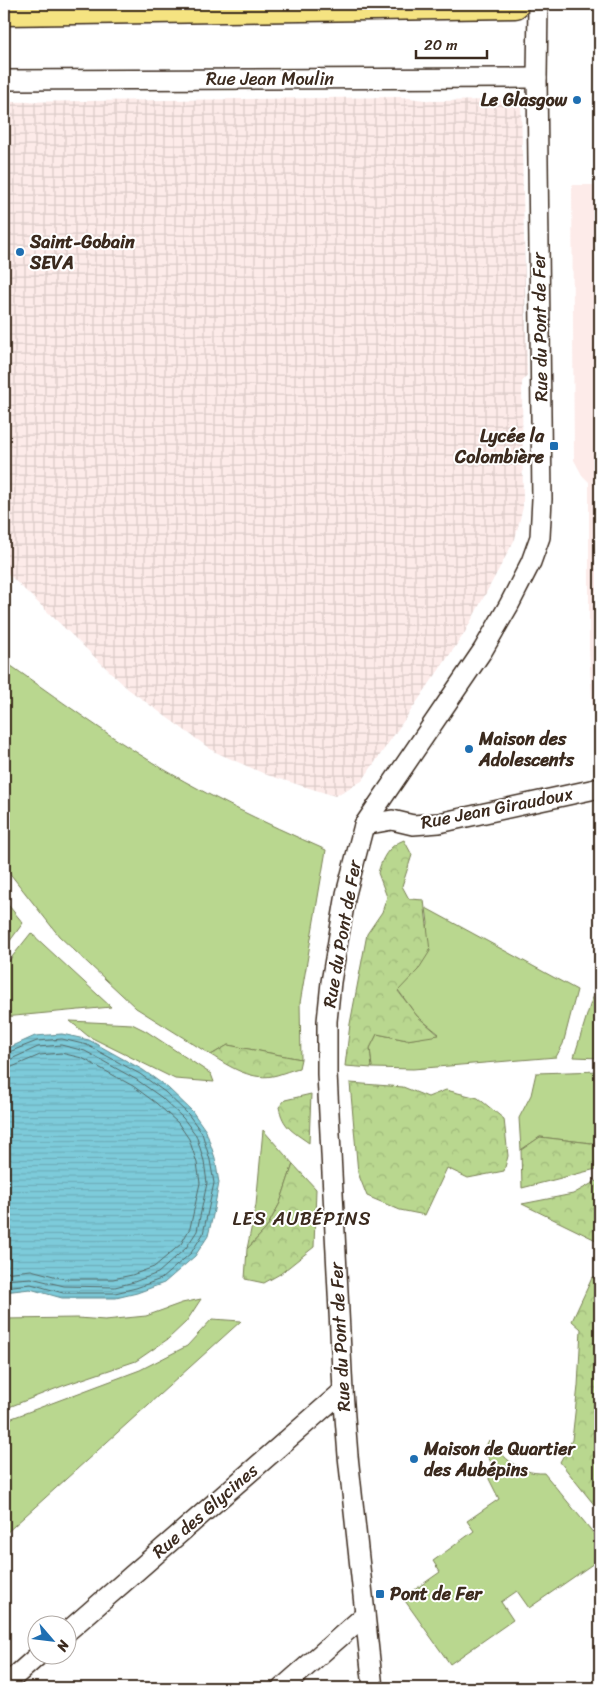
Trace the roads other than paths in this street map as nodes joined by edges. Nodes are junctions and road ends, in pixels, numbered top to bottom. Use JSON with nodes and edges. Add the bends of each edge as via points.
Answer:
{"nodes":[{"id":1,"x":516,"y":4,"type":"edge"},
{"id":2,"x":538,"y":4,"type":"edge"},
{"id":3,"x":4,"y":11,"type":"edge"},
{"id":4,"x":537,"y":78,"type":"junction"},
{"id":5,"x":4,"y":80,"type":"edge"},
{"id":6,"x":600,"y":788,"type":"edge"},
{"id":7,"x":364,"y":825,"type":"junction"},
{"id":8,"x":343,"y":1391,"type":"junction"},
{"id":9,"x":365,"y":1615,"type":"junction"},
{"id":10,"x":78,"y":1622,"type":"edge"},
{"id":11,"x":29,"y":1664,"type":"edge"},
{"id":12,"x":4,"y":1686,"type":"edge"},
{"id":13,"x":282,"y":1688,"type":"edge"},
{"id":14,"x":373,"y":1688,"type":"edge"}],
"edges":[{"from":1,"to":3,"type":"main road"},
{"from":2,"to":4,"type":"street","name":"Rue du Pont de Fer"},
{"from":4,"to":5,"type":"street","name":"Rue Jean Moulin"},
{"from":4,"to":7,"type":"street","name":"Rue du Pont de Fer","via":[[540,537],[509,605],[482,650]]},
{"from":6,"to":7,"type":"street","name":"Rue Jean Giraudoux","via":[[439,823],[413,825],[392,820]]},
{"from":7,"to":8,"type":"street","name":"Rue du Pont de Fer","via":[[346,894],[327,1022],[331,1175]]},
{"from":8,"to":9,"type":"street","name":"Rue du Pont de Fer"},
{"from":8,"to":10,"type":"street","name":"Rue des Glycines"},
{"from":9,"to":13,"type":"street"},
{"from":9,"to":14,"type":"street","name":"Rue du Pont de Fer"},
{"from":11,"to":12,"type":"street"}]}
